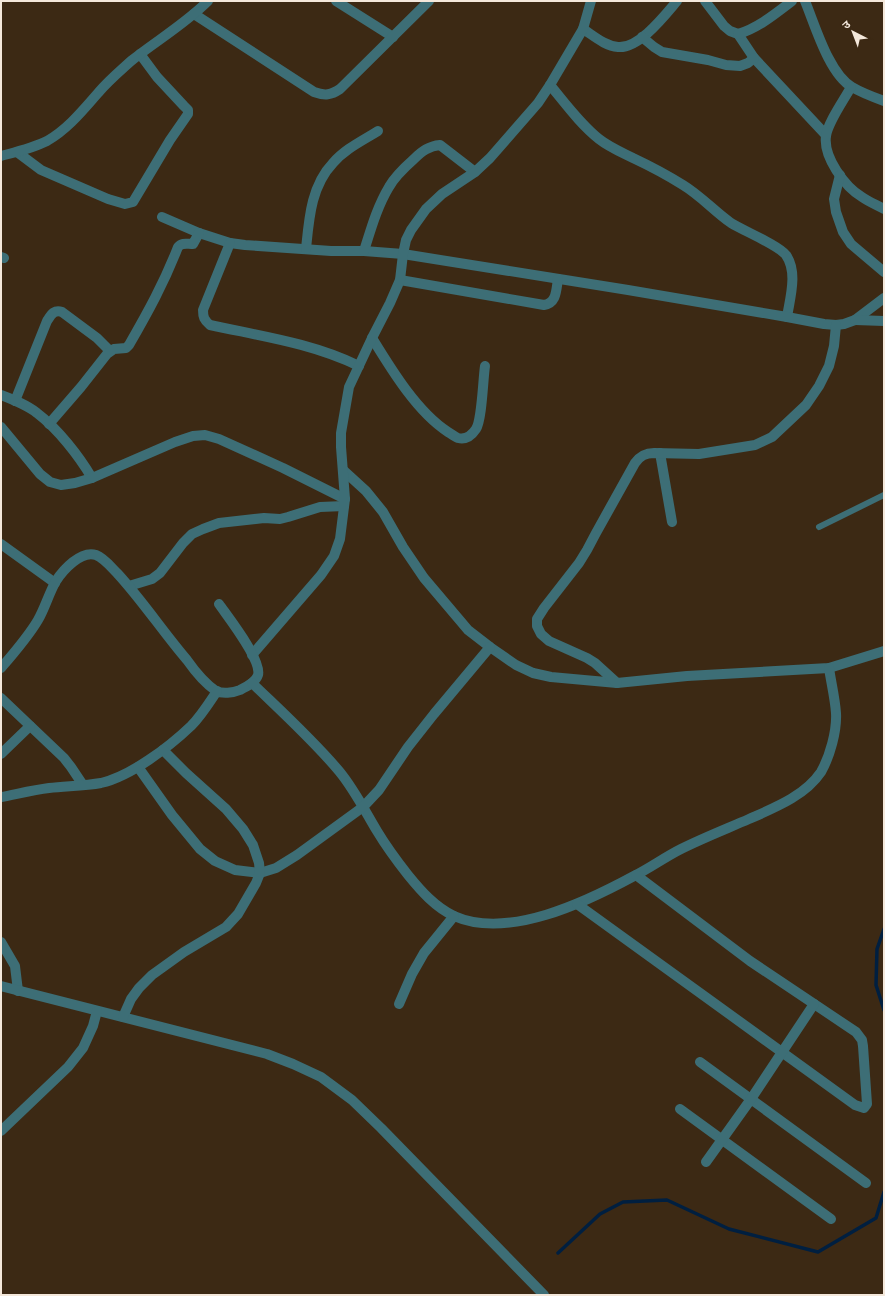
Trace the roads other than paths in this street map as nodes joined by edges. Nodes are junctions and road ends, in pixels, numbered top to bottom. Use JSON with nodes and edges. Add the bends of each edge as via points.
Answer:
{"nodes":[{"id":1,"x":208,"y":1,"type":"edge"},
{"id":2,"x":336,"y":1,"type":"edge"},
{"id":3,"x":429,"y":1,"type":"edge"},
{"id":4,"x":591,"y":1,"type":"edge"},
{"id":5,"x":677,"y":1,"type":"edge"},
{"id":6,"x":705,"y":1,"type":"edge"},
{"id":7,"x":792,"y":1,"type":"edge"},
{"id":8,"x":805,"y":1,"type":"edge"},
{"id":9,"x":194,"y":14,"type":"junction"},
{"id":10,"x":583,"y":30,"type":"junction"},
{"id":11,"x":738,"y":34,"type":"junction"},
{"id":12,"x":393,"y":37,"type":"junction"},
{"id":13,"x":642,"y":37,"type":"junction"},
{"id":14,"x":140,"y":54,"type":"junction"},
{"id":15,"x":754,"y":58,"type":"junction"},
{"id":16,"x":550,"y":85,"type":"junction"},
{"id":17,"x":851,"y":87,"type":"junction"},
{"id":18,"x":884,"y":101,"type":"edge"},
{"id":19,"x":378,"y":131,"type":"dead end"},
{"id":20,"x":826,"y":135,"type":"junction"},
{"id":21,"x":17,"y":152,"type":"junction"},
{"id":22,"x":1,"y":156,"type":"edge"},
{"id":23,"x":475,"y":172,"type":"junction"},
{"id":24,"x":840,"y":175,"type":"junction"},
{"id":25,"x":884,"y":209,"type":"edge"},
{"id":26,"x":162,"y":217,"type":"dead end"},
{"id":27,"x":199,"y":233,"type":"junction"},
{"id":28,"x":230,"y":243,"type":"junction"},
{"id":29,"x":306,"y":249,"type":"junction"},
{"id":30,"x":364,"y":251,"type":"junction"},
{"id":31,"x":403,"y":254,"type":"junction"},
{"id":32,"x":884,"y":272,"type":"edge"},
{"id":33,"x":558,"y":279,"type":"junction"},
{"id":34,"x":400,"y":280,"type":"junction"},
{"id":35,"x":884,"y":298,"type":"edge"},
{"id":36,"x":787,"y":317,"type":"junction"},
{"id":37,"x":855,"y":320,"type":"junction"},
{"id":38,"x":884,"y":321,"type":"edge"},
{"id":39,"x":836,"y":325,"type":"junction"},
{"id":40,"x":372,"y":338,"type":"junction"},
{"id":41,"x":110,"y":351,"type":"junction"},
{"id":42,"x":358,"y":366,"type":"junction"},
{"id":43,"x":485,"y":366,"type":"dead end"},
{"id":44,"x":2,"y":396,"type":"edge"},
{"id":45,"x":15,"y":401,"type":"junction"},
{"id":46,"x":49,"y":424,"type":"junction"},
{"id":47,"x":1,"y":427,"type":"edge"},
{"id":48,"x":660,"y":452,"type":"junction"},
{"id":49,"x":343,"y":470,"type":"junction"},
{"id":50,"x":89,"y":472,"type":"junction"},
{"id":51,"x":884,"y":496,"type":"edge"},
{"id":52,"x":345,"y":503,"type":"junction"},
{"id":53,"x":672,"y":522,"type":"dead end"},
{"id":54,"x":819,"y":527,"type":"dead end"},
{"id":55,"x":1,"y":544,"type":"edge"},
{"id":56,"x":55,"y":583,"type":"junction"},
{"id":57,"x":129,"y":586,"type":"junction"},
{"id":58,"x":219,"y":604,"type":"dead end"},
{"id":59,"x":490,"y":648,"type":"junction"},
{"id":60,"x":884,"y":651,"type":"edge"},
{"id":61,"x":252,"y":655,"type":"junction"},
{"id":62,"x":1,"y":668,"type":"edge"},
{"id":63,"x":829,"y":668,"type":"junction"},
{"id":64,"x":252,"y":683,"type":"junction"},
{"id":65,"x":617,"y":683,"type":"junction"},
{"id":66,"x":217,"y":691,"type":"junction"},
{"id":67,"x":1,"y":698,"type":"edge"},
{"id":68,"x":30,"y":726,"type":"junction"},
{"id":69,"x":163,"y":750,"type":"junction"},
{"id":70,"x":1,"y":754,"type":"edge"},
{"id":71,"x":138,"y":767,"type":"junction"},
{"id":72,"x":83,"y":785,"type":"junction"},
{"id":73,"x":1,"y":797,"type":"edge"},
{"id":74,"x":363,"y":807,"type":"junction"},
{"id":75,"x":260,"y":873,"type":"junction"},
{"id":76,"x":636,"y":875,"type":"junction"},
{"id":77,"x":577,"y":904,"type":"junction"},
{"id":78,"x":454,"y":916,"type":"junction"},
{"id":79,"x":1,"y":942,"type":"edge"},
{"id":80,"x":1,"y":986,"type":"edge"},
{"id":81,"x":18,"y":991,"type":"junction"},
{"id":82,"x":399,"y":1004,"type":"dead end"},
{"id":83,"x":814,"y":1004,"type":"junction"},
{"id":84,"x":97,"y":1010,"type":"junction"},
{"id":85,"x":123,"y":1017,"type":"junction"},
{"id":86,"x":782,"y":1052,"type":"junction"},
{"id":87,"x":700,"y":1062,"type":"dead end"},
{"id":88,"x":751,"y":1099,"type":"junction"},
{"id":89,"x":680,"y":1109,"type":"dead end"},
{"id":90,"x":1,"y":1131,"type":"edge"},
{"id":91,"x":722,"y":1140,"type":"junction"},
{"id":92,"x":706,"y":1162,"type":"dead end"},
{"id":93,"x":866,"y":1182,"type":"dead end"},
{"id":94,"x":831,"y":1219,"type":"dead end"},
{"id":95,"x":544,"y":1295,"type":"edge"}],
"edges":[{"from":1,"to":9,"type":"street"},
{"from":2,"to":12,"type":"street"},
{"from":3,"to":12,"type":"street"},
{"from":4,"to":10,"type":"street"},
{"from":5,"to":13,"type":"street"},
{"from":6,"to":11,"type":"street","via":[[724,26]]},
{"from":7,"to":11,"type":"street","via":[[749,31]]},
{"from":8,"to":17,"type":"street","via":[[830,61]]},
{"from":9,"to":12,"type":"street","via":[[314,92],[323,95],[332,94],[340,89]]},
{"from":9,"to":14,"type":"street"},
{"from":10,"to":13,"type":"street","via":[[606,44],[619,47],[632,45]]},
{"from":10,"to":16,"type":"street"},
{"from":11,"to":15,"type":"street"},
{"from":13,"to":15,"type":"street","via":[[662,52],[726,65],[740,66]]},
{"from":14,"to":21,"type":"street","via":[[114,76],[64,129],[47,141]]},
{"from":14,"to":21,"type":"street","via":[[160,81],[188,110],[188,114],[133,202],[125,204],[108,199],[42,170]]},
{"from":15,"to":20,"type":"street"},
{"from":16,"to":23,"type":"street","via":[[538,103]]},
{"from":16,"to":36,"type":"street","via":[[599,139],[683,185],[732,223],[785,254],[791,266],[792,279]]},
{"from":17,"to":18,"type":"street"},
{"from":17,"to":20,"type":"street"},
{"from":19,"to":29,"type":"street","via":[[352,147],[333,163],[322,179],[314,196]]},
{"from":20,"to":24,"type":"street","via":[[826,146]]},
{"from":21,"to":22,"type":"street"},
{"from":23,"to":30,"type":"street","via":[[440,145],[432,145],[423,151],[389,186]]},
{"from":23,"to":31,"type":"street","via":[[442,194],[426,209],[411,230]]},
{"from":24,"to":25,"type":"street","via":[[850,188]]},
{"from":24,"to":32,"type":"street","via":[[834,199],[843,232],[851,244]]},
{"from":26,"to":27,"type":"street"},
{"from":27,"to":28,"type":"street"},
{"from":27,"to":41,"type":"street","via":[[193,244],[180,244],[150,310],[126,348]]},
{"from":28,"to":29,"type":"street"},
{"from":28,"to":42,"type":"street","via":[[203,310],[206,321],[302,344]]},
{"from":29,"to":30,"type":"street"},
{"from":30,"to":31,"type":"street"},
{"from":31,"to":33,"type":"street"},
{"from":31,"to":34,"type":"street"},
{"from":33,"to":34,"type":"street","via":[[553,301],[544,305]]},
{"from":33,"to":36,"type":"street"},
{"from":34,"to":40,"type":"street"},
{"from":35,"to":37,"type":"street"},
{"from":36,"to":39,"type":"street"},
{"from":37,"to":38,"type":"street"},
{"from":37,"to":39,"type":"street"},
{"from":39,"to":48,"type":"street","via":[[829,366],[819,386],[806,405],[772,437],[755,445],[699,454]]},
{"from":40,"to":42,"type":"street"},
{"from":40,"to":43,"type":"street","via":[[422,409],[441,428],[458,438],[472,435],[477,428]]},
{"from":41,"to":45,"type":"street","via":[[62,312],[54,311],[47,321]]},
{"from":41,"to":46,"type":"street"},
{"from":42,"to":49,"type":"street","via":[[350,387],[341,434]]},
{"from":44,"to":45,"type":"street"},
{"from":45,"to":46,"type":"street","via":[[37,413]]},
{"from":46,"to":50,"type":"street"},
{"from":47,"to":50,"type":"street","via":[[40,474],[50,482],[61,485],[74,483]]},
{"from":48,"to":53,"type":"street"},
{"from":48,"to":65,"type":"street","via":[[640,456],[588,550],[537,619],[541,634],[549,641],[587,658]]},
{"from":49,"to":52,"type":"street"},
{"from":49,"to":59,"type":"street","via":[[366,491],[383,512],[424,578],[468,630]]},
{"from":50,"to":52,"type":"street","via":[[193,436],[205,435],[226,442]]},
{"from":51,"to":54,"type":"lane"},
{"from":52,"to":57,"type":"street","via":[[320,507],[288,518],[219,523],[203,528],[183,543],[160,573],[152,579]]},
{"from":52,"to":61,"type":"street","via":[[340,539],[334,556],[321,575]]},
{"from":55,"to":56,"type":"street"},
{"from":56,"to":57,"type":"street","via":[[70,563],[88,555],[96,555]]},
{"from":56,"to":62,"type":"street","via":[[38,620]]},
{"from":57,"to":66,"type":"street","via":[[183,656]]},
{"from":58,"to":61,"type":"street"},
{"from":59,"to":65,"type":"street","via":[[533,673]]},
{"from":59,"to":74,"type":"street","via":[[434,714],[379,790]]},
{"from":60,"to":63,"type":"street"},
{"from":61,"to":64,"type":"street","via":[[258,675]]},
{"from":63,"to":65,"type":"street"},
{"from":63,"to":76,"type":"street","via":[[836,717],[831,751],[810,785],[794,797],[770,809],[679,849]]},
{"from":64,"to":66,"type":"street","via":[[239,691]]},
{"from":64,"to":74,"type":"street","via":[[336,768]]},
{"from":66,"to":69,"type":"street","via":[[192,725]]},
{"from":67,"to":68,"type":"street"},
{"from":68,"to":70,"type":"street"},
{"from":68,"to":72,"type":"street","via":[[72,767]]},
{"from":69,"to":71,"type":"street"},
{"from":69,"to":75,"type":"street","via":[[226,809],[243,829],[253,845]]},
{"from":71,"to":72,"type":"street","via":[[102,782]]},
{"from":71,"to":75,"type":"street","via":[[200,849],[215,861],[235,870]]},
{"from":72,"to":73,"type":"street"},
{"from":74,"to":75,"type":"street","via":[[297,855],[276,868]]},
{"from":74,"to":78,"type":"street","via":[[378,833],[418,887]]},
{"from":75,"to":85,"type":"street","via":[[238,914],[226,927],[152,975],[131,999]]},
{"from":76,"to":77,"type":"street"},
{"from":76,"to":83,"type":"street","via":[[750,961]]},
{"from":77,"to":78,"type":"street","via":[[554,913],[516,922],[481,924]]},
{"from":77,"to":86,"type":"street"},
{"from":78,"to":82,"type":"street","via":[[424,953]]},
{"from":79,"to":81,"type":"street","via":[[15,966]]},
{"from":80,"to":81,"type":"street"},
{"from":81,"to":84,"type":"street"},
{"from":83,"to":86,"type":"street"},
{"from":83,"to":86,"type":"street","via":[[856,1032],[862,1040],[867,1104],[864,1108],[855,1105]]},
{"from":84,"to":85,"type":"street"},
{"from":84,"to":90,"type":"street","via":[[83,1048],[68,1067]]},
{"from":85,"to":95,"type":"street","via":[[267,1054],[321,1077],[352,1100],[381,1128]]},
{"from":86,"to":88,"type":"street"},
{"from":87,"to":88,"type":"street"},
{"from":88,"to":91,"type":"street"},
{"from":88,"to":93,"type":"street"},
{"from":89,"to":91,"type":"street"},
{"from":91,"to":92,"type":"street"},
{"from":91,"to":94,"type":"street"}]}
